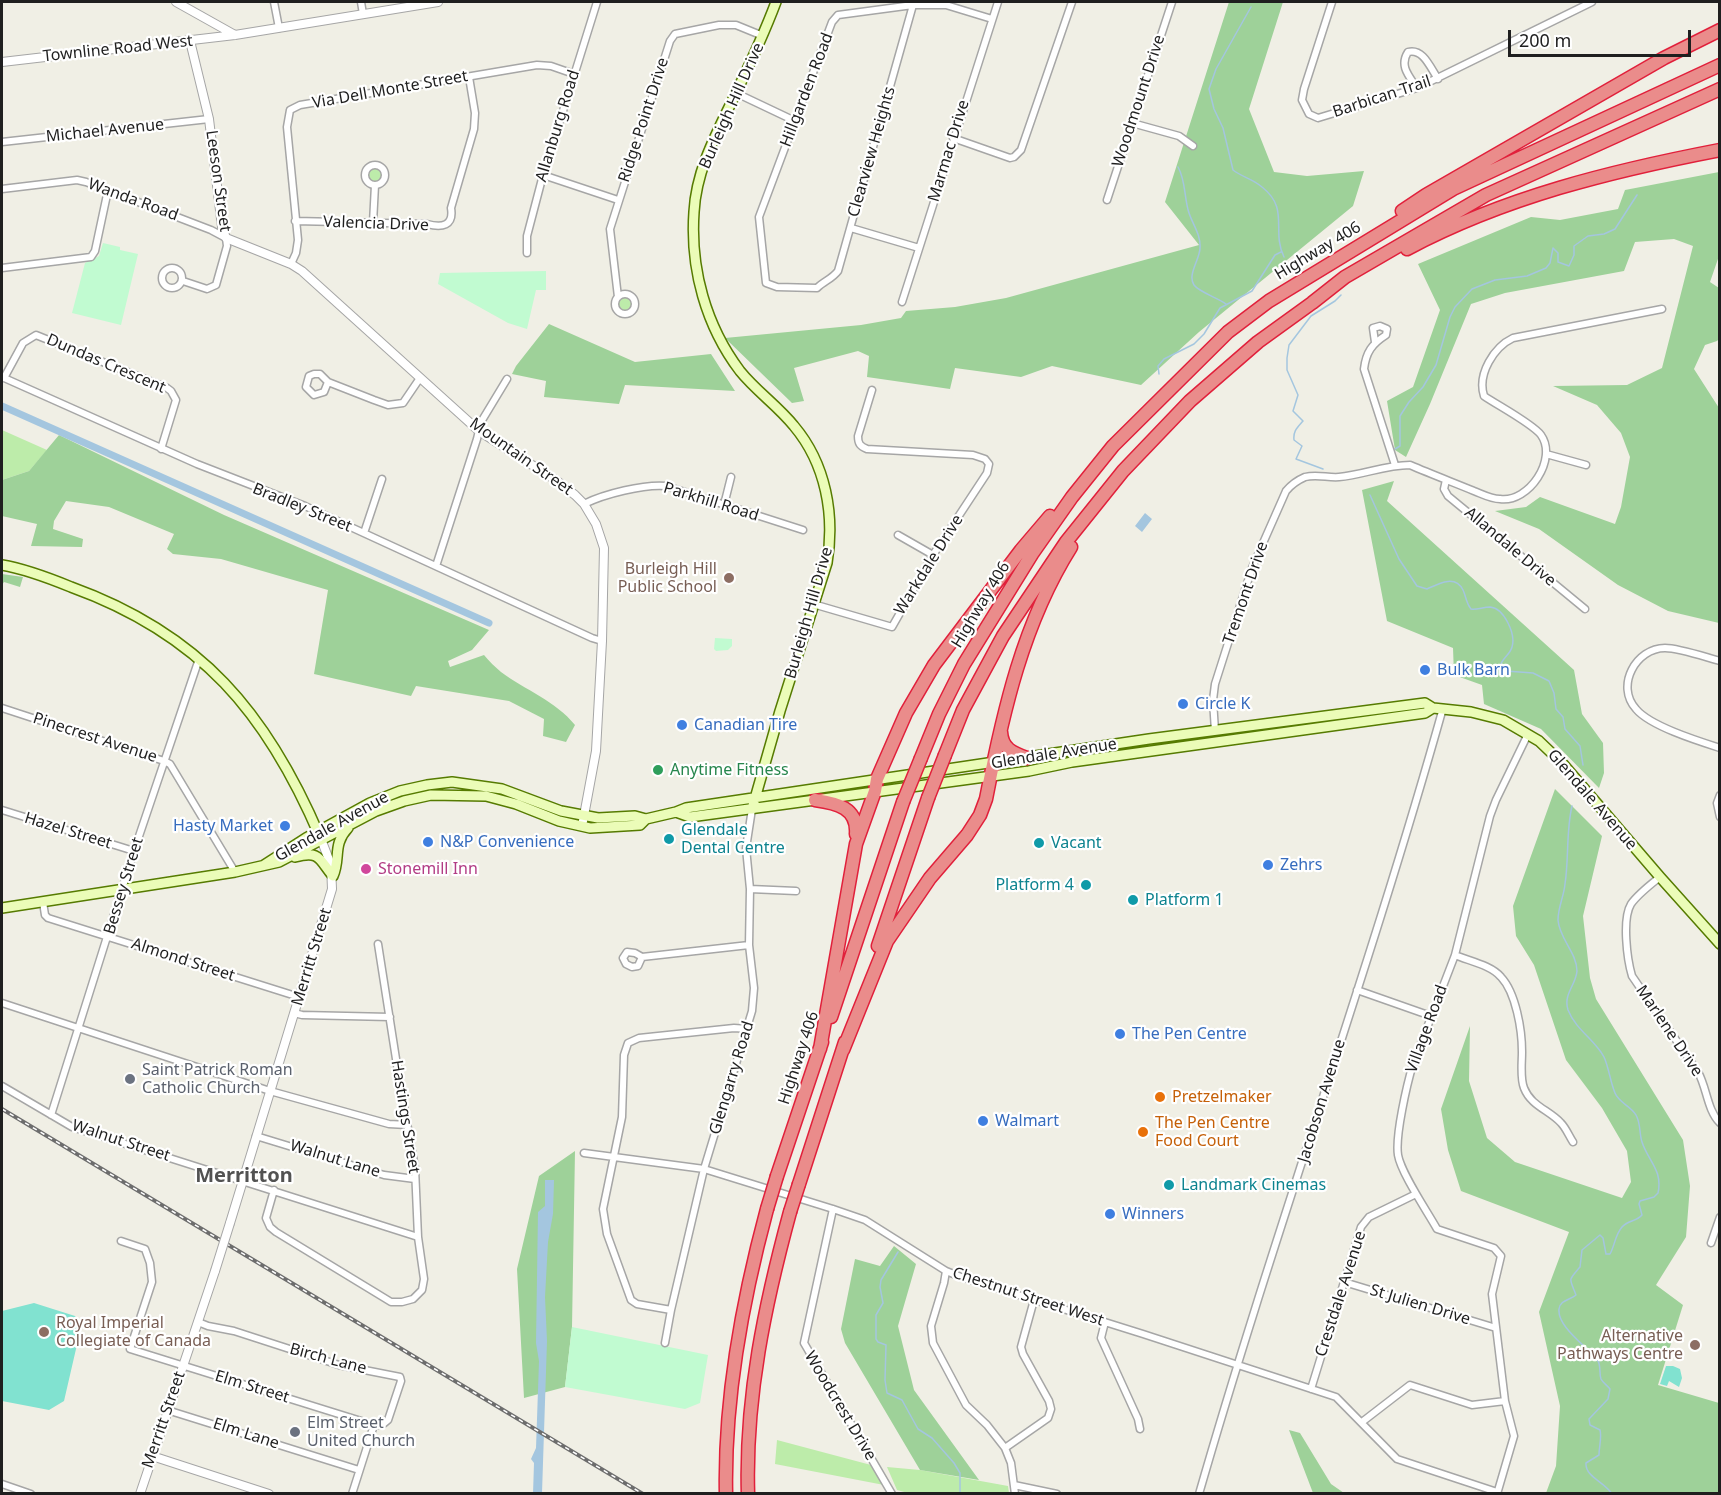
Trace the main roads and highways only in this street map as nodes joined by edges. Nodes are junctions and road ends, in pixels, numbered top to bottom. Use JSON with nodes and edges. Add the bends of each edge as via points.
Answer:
{"nodes":[{"id":1,"x":776,"y":2,"type":"edge"},
{"id":2,"x":1719,"y":29,"type":"edge"},
{"id":3,"x":1719,"y":65,"type":"edge"},
{"id":4,"x":1719,"y":89,"type":"edge"},
{"id":5,"x":1719,"y":150,"type":"edge"},
{"id":6,"x":1269,"y":300,"type":"junction"},
{"id":7,"x":1312,"y":303,"type":"junction"},
{"id":8,"x":1113,"y":446,"type":"junction"},
{"id":9,"x":1123,"y":471,"type":"junction"},
{"id":10,"x":2,"y":565,"type":"edge"},
{"id":11,"x":1432,"y":708,"type":"junction"},
{"id":12,"x":1001,"y":728,"type":"junction"},
{"id":13,"x":1215,"y":731,"type":"junction"},
{"id":14,"x":1214,"y":743,"type":"junction"},
{"id":15,"x":1027,"y":758,"type":"junction"},
{"id":16,"x":993,"y":769,"type":"junction"},
{"id":17,"x":876,"y":785,"type":"junction"},
{"id":18,"x":755,"y":798,"type":"junction"},
{"id":19,"x":815,"y":800,"type":"junction"},
{"id":20,"x":752,"y":809,"type":"junction"},
{"id":21,"x":676,"y":812,"type":"junction"},
{"id":22,"x":646,"y":819,"type":"junction"},
{"id":23,"x":358,"y":820,"type":"junction"},
{"id":24,"x":319,"y":835,"type":"junction"},
{"id":25,"x":287,"y":859,"type":"junction"},
{"id":26,"x":853,"y":863,"type":"junction"},
{"id":27,"x":264,"y":865,"type":"junction"},
{"id":28,"x":2,"y":908,"type":"edge"},
{"id":29,"x":1719,"y":944,"type":"edge"},
{"id":30,"x":820,"y":1049,"type":"junction"},
{"id":31,"x":843,"y":1050,"type":"junction"},
{"id":32,"x":726,"y":1494,"type":"edge"},
{"id":33,"x":748,"y":1494,"type":"edge"}],
"edges":[{"from":1,"to":18,"type":"main road","name":"Burleigh Hill Drive","via":[[709,149],[694,212],[693,250],[704,303],[740,370],[794,425],[813,454],[822,472],[830,521],[827,563]]},
{"from":2,"to":6,"type":"highway","via":[[1426,195]]},
{"from":3,"to":6,"type":"highway","name":"Highway 406","via":[[1453,189]]},
{"from":4,"to":7,"type":"highway","via":[[1486,195],[1345,277]]},
{"from":5,"to":7,"type":"highway","via":[[1635,167],[1521,200],[1416,245]]},
{"from":6,"to":8,"type":"highway","name":"Highway 406","via":[[1228,332]]},
{"from":7,"to":9,"type":"highway","via":[[1258,342],[1190,401]]},
{"from":8,"to":17,"type":"highway","via":[[1021,550],[934,665],[906,713]]},
{"from":8,"to":30,"type":"highway","name":"Highway 406","bridge":true,"via":[[1072,497],[1007,594],[939,714],[903,802]]},
{"from":9,"to":12,"type":"highway","via":[[1067,554],[1042,600],[1011,684]]},
{"from":9,"to":31,"type":"highway","bridge":true,"via":[[1066,542],[1003,636],[963,710],[927,798]]},
{"from":10,"to":24,"type":"main road","name":"Merritt Street","via":[[51,579],[126,610],[199,659],[227,684],[255,718],[285,765]]},
{"from":11,"to":13,"type":"main road","name":"Glendale Avenue","via":[[1425,703],[1377,708]]},
{"from":11,"to":14,"type":"main road","name":"Glendale Avenue","via":[[1425,713]]},
{"from":11,"to":29,"type":"main road","name":"Glendale Avenue","via":[[1503,720],[1539,741]]},
{"from":12,"to":15,"type":"highway","via":[[1006,747]]},
{"from":12,"to":16,"type":"highway"},
{"from":13,"to":14,"type":"main road"},
{"from":13,"to":15,"type":"main road","name":"Glendale Avenue"},
{"from":14,"to":16,"type":"main road","name":"Glendale Avenue","via":[[1029,771]]},
{"from":15,"to":16,"type":"main road","name":"Glendale Avenue"},
{"from":16,"to":17,"type":"main road","name":"Glendale Avenue"},
{"from":16,"to":31,"type":"highway","via":[[980,815],[887,941]]},
{"from":17,"to":18,"type":"main road","name":"Glendale Avenue"},
{"from":17,"to":19,"type":"main road","name":"Glendale Avenue"},
{"from":17,"to":26,"type":"highway"},
{"from":18,"to":20,"type":"main road","name":"Burleigh Hill Drive"},
{"from":18,"to":21,"type":"main road","name":"Glendale Avenue"},
{"from":19,"to":20,"type":"main road","name":"Glendale Avenue"},
{"from":19,"to":26,"type":"highway","via":[[843,806],[853,816],[857,831]]},
{"from":20,"to":21,"type":"main road","name":"Glendale Avenue","via":[[690,817]]},
{"from":21,"to":22,"type":"main road","name":"Glendale Avenue"},
{"from":22,"to":23,"type":"main road","name":"Glendale Avenue","via":[[640,825],[582,826],[486,796],[462,794],[414,798]]},
{"from":22,"to":24,"type":"main road","name":"Glendale Avenue","via":[[584,816],[502,789],[452,782],[386,795]]},
{"from":23,"to":24,"type":"main road","name":"Glendale Avenue"},
{"from":23,"to":25,"type":"main road","via":[[338,842],[333,876],[315,855]]},
{"from":24,"to":25,"type":"main road","name":"Glendale Avenue"},
{"from":24,"to":27,"type":"main road","name":"Glendale Avenue"},
{"from":25,"to":27,"type":"main road","name":"Glendale Avenue"},
{"from":26,"to":30,"type":"highway"},
{"from":27,"to":28,"type":"main road","name":"Glendale Avenue"},
{"from":30,"to":32,"type":"highway","name":"Highway 406","bridge":true,"via":[[753,1259],[729,1416]]},
{"from":31,"to":33,"type":"highway","bridge":true,"via":[[773,1276],[755,1363]]}]}
